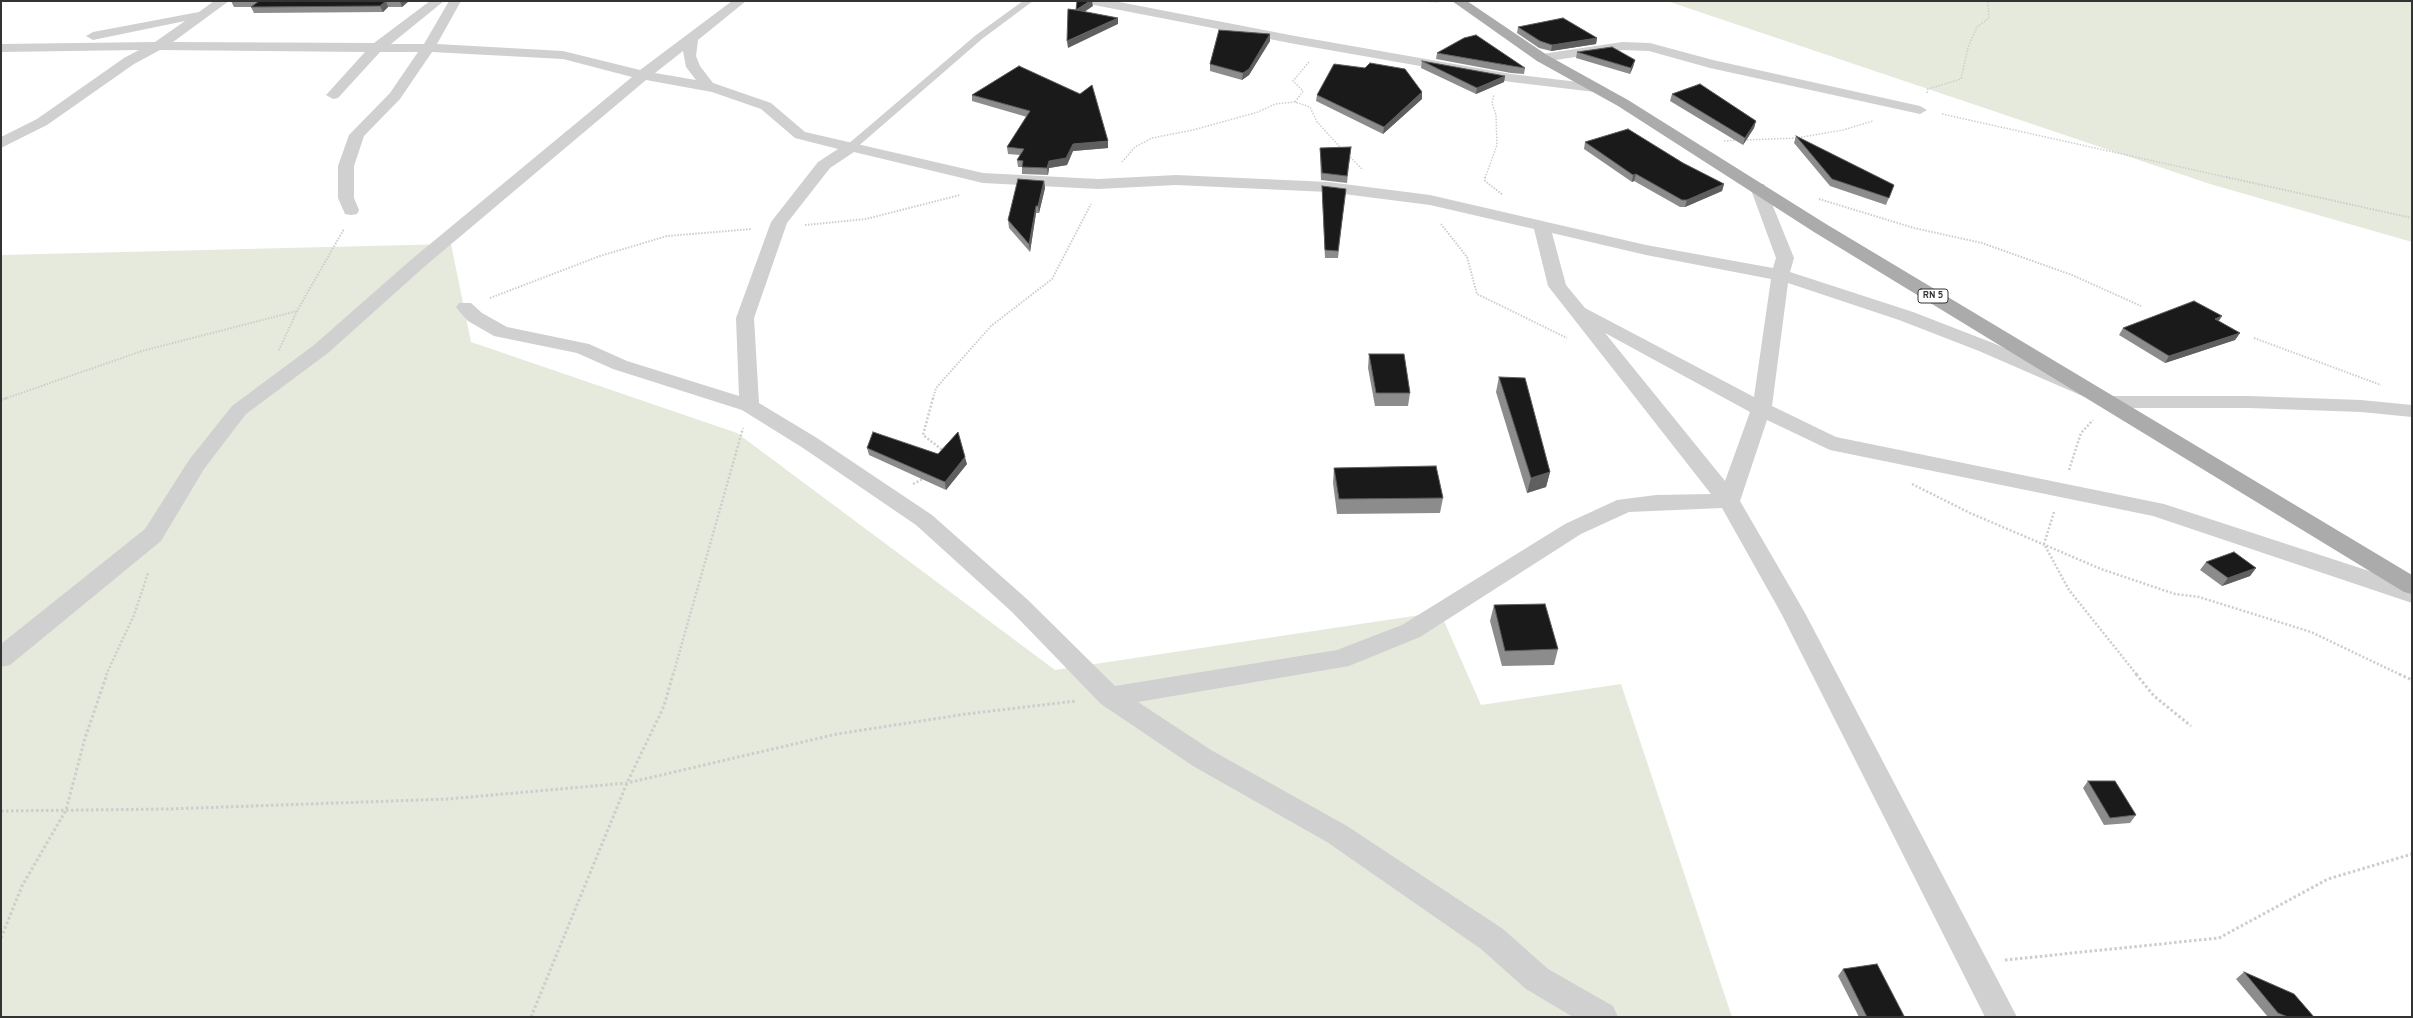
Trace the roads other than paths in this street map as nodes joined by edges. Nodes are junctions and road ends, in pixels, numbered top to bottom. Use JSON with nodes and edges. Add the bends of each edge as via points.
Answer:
{"nodes":[{"id":1,"x":223,"y":1,"type":"edge"},
{"id":2,"x":438,"y":1,"type":"edge"},
{"id":3,"x":455,"y":1,"type":"edge"},
{"id":4,"x":740,"y":1,"type":"edge"},
{"id":5,"x":1029,"y":1,"type":"edge"},
{"id":6,"x":1094,"y":1,"type":"edge"},
{"id":7,"x":1168,"y":1,"type":"edge"},
{"id":8,"x":1458,"y":1,"type":"edge"},
{"id":9,"x":205,"y":13,"type":"junction"},
{"id":10,"x":1184,"y":18,"type":"junction"},
{"id":11,"x":691,"y":38,"type":"junction"},
{"id":12,"x":158,"y":46,"type":"junction"},
{"id":13,"x":1,"y":48,"type":"edge"},
{"id":14,"x":39,"y":48,"type":"junction"},
{"id":15,"x":428,"y":48,"type":"junction"},
{"id":16,"x":375,"y":49,"type":"junction"},
{"id":17,"x":1542,"y":58,"type":"junction"},
{"id":18,"x":643,"y":75,"type":"junction"},
{"id":19,"x":708,"y":86,"type":"junction"},
{"id":20,"x":1594,"y":88,"type":"junction"},
{"id":21,"x":333,"y":94,"type":"dead end"},
{"id":22,"x":1920,"y":110,"type":"road end"},
{"id":23,"x":1,"y":143,"type":"edge"},
{"id":24,"x":851,"y":147,"type":"junction"},
{"id":25,"x":1758,"y":187,"type":"junction"},
{"id":26,"x":351,"y":210,"type":"road end"},
{"id":27,"x":1542,"y":226,"type":"junction"},
{"id":28,"x":1780,"y":274,"type":"junction"},
{"id":29,"x":465,"y":307,"type":"road end"},
{"id":30,"x":1581,"y":313,"type":"junction"},
{"id":31,"x":2110,"y":402,"type":"junction"},
{"id":32,"x":749,"y":406,"type":"junction"},
{"id":33,"x":1761,"y":410,"type":"junction"},
{"id":34,"x":2412,"y":410,"type":"edge"},
{"id":35,"x":1729,"y":501,"type":"junction"},
{"id":36,"x":2412,"y":586,"type":"edge"},
{"id":37,"x":2412,"y":594,"type":"edge"},
{"id":38,"x":1,"y":658,"type":"edge"},
{"id":39,"x":1110,"y":697,"type":"junction"},
{"id":40,"x":1602,"y":1017,"type":"edge"},
{"id":41,"x":2001,"y":1017,"type":"edge"}],
"edges":[{"from":1,"to":9,"type":"street"},
{"from":2,"to":16,"type":"street"},
{"from":3,"to":15,"type":"street"},
{"from":4,"to":11,"type":"street"},
{"from":5,"to":24,"type":"lane","via":[[979,37]]},
{"from":6,"to":10,"type":"street"},
{"from":7,"to":10,"type":"street"},
{"from":8,"to":17,"type":"main road","number":"RN 5"},
{"from":9,"to":12,"type":"street"},
{"from":9,"to":14,"type":"street"},
{"from":10,"to":20,"type":"street","via":[[1512,78]]},
{"from":11,"to":18,"type":"street"},
{"from":11,"to":19,"type":"street","via":[[689,56],[693,67]]},
{"from":12,"to":14,"type":"street"},
{"from":12,"to":16,"type":"street"},
{"from":12,"to":23,"type":"street","via":[[129,61],[42,122]]},
{"from":13,"to":14,"type":"street"},
{"from":15,"to":16,"type":"street"},
{"from":15,"to":18,"type":"street","via":[[563,55]]},
{"from":15,"to":26,"type":"street","via":[[395,96],[357,135],[346,166],[346,198]]},
{"from":16,"to":21,"type":"street"},
{"from":17,"to":20,"type":"main road","number":"RN 5"},
{"from":17,"to":22,"type":"street","via":[[1622,46],[1650,47],[1710,64]]},
{"from":18,"to":19,"type":"street"},
{"from":18,"to":38,"type":"street","via":[[418,262],[321,349],[239,410],[196,465],[153,535]]},
{"from":19,"to":24,"type":"street","via":[[766,106],[800,135]]},
{"from":20,"to":25,"type":"main road","number":"RN 5"},
{"from":24,"to":27,"type":"street","via":[[983,178],[1113,183],[1176,180],[1328,187],[1430,200]]},
{"from":24,"to":32,"type":"street","via":[[824,165],[777,226],[745,318]]},
{"from":25,"to":28,"type":"street","via":[[1785,258]]},
{"from":25,"to":31,"type":"main road","number":"RN 5","via":[[1827,232]]},
{"from":27,"to":28,"type":"street","via":[[1646,250]]},
{"from":27,"to":30,"type":"street","via":[[1557,286]]},
{"from":28,"to":31,"type":"street","via":[[1986,347]]},
{"from":28,"to":33,"type":"street"},
{"from":29,"to":32,"type":"street","via":[[475,317],[501,332],[582,348],[620,365]]},
{"from":30,"to":33,"type":"street"},
{"from":30,"to":35,"type":"street","via":[[1623,370]]},
{"from":31,"to":34,"type":"street","via":[[2257,403]]},
{"from":31,"to":36,"type":"main road","number":"RN 5"},
{"from":32,"to":39,"type":"street","via":[[810,443],[924,520],[1020,606]]},
{"from":33,"to":35,"type":"street"},
{"from":33,"to":37,"type":"street","via":[[1830,443],[2156,509]]},
{"from":35,"to":39,"type":"street","via":[[1625,505],[1573,529],[1411,631],[1340,660]]},
{"from":35,"to":41,"type":"street","via":[[1792,613]]},
{"from":39,"to":40,"type":"street","via":[[1202,758],[1337,834],[1492,939],[1537,978]]}]}
